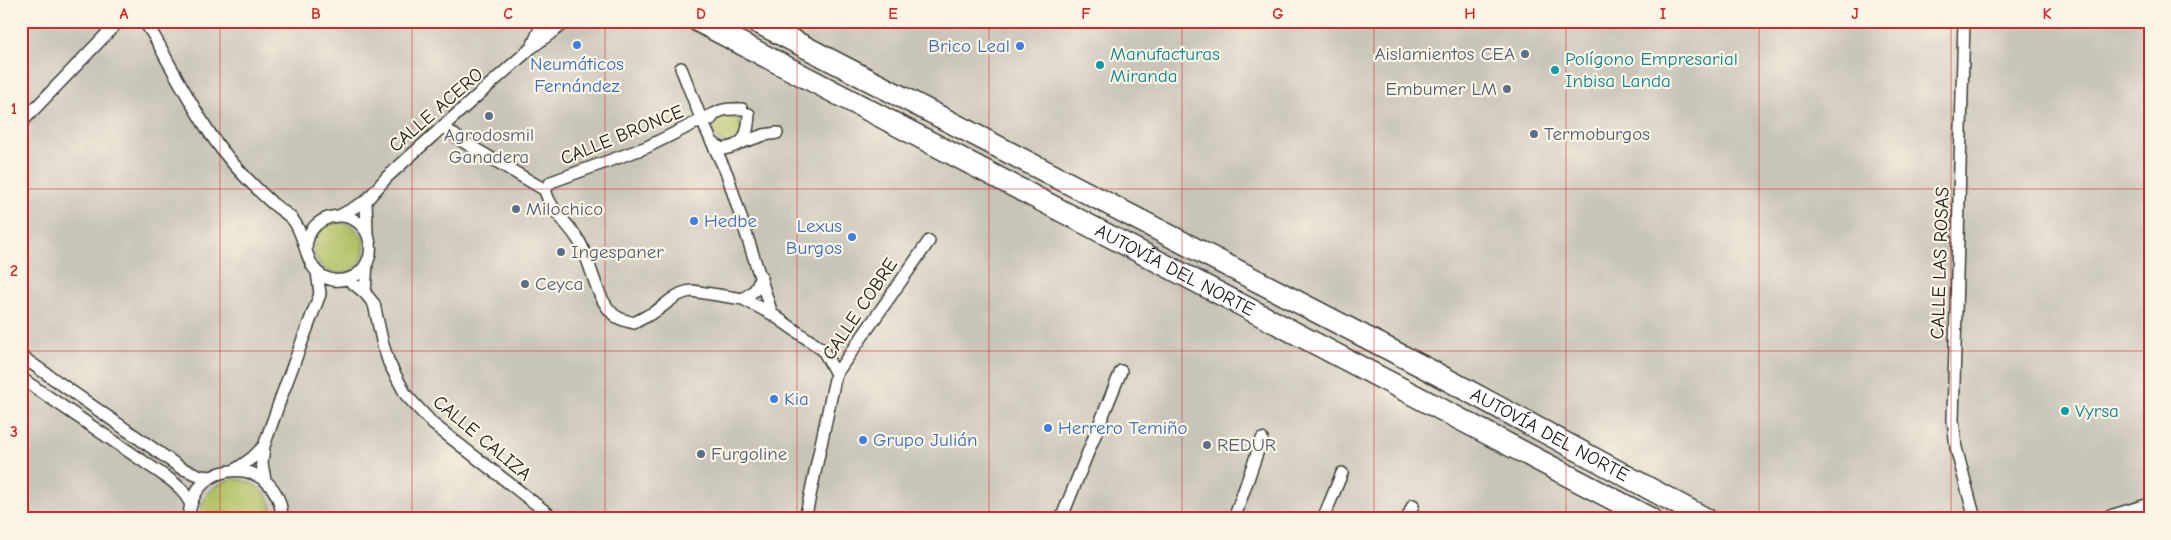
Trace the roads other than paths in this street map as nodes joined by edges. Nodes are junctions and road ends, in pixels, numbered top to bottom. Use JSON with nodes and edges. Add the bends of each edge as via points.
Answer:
{"nodes":[{"id":1,"x":118,"y":21,"type":"edge"},
{"id":2,"x":143,"y":21,"type":"edge"},
{"id":3,"x":543,"y":21,"type":"edge"},
{"id":4,"x":567,"y":21,"type":"edge"},
{"id":5,"x":698,"y":21,"type":"edge"},
{"id":6,"x":755,"y":21,"type":"edge"},
{"id":7,"x":1964,"y":21,"type":"edge"},
{"id":8,"x":531,"y":48,"type":"junction"},
{"id":9,"x":681,"y":68,"type":"dead end"},
{"id":10,"x":713,"y":114,"type":"junction"},
{"id":11,"x":702,"y":121,"type":"junction"},
{"id":12,"x":21,"y":123,"type":"edge"},
{"id":13,"x":444,"y":126,"type":"junction"},
{"id":14,"x":777,"y":133,"type":"dead end"},
{"id":15,"x":710,"y":139,"type":"junction"},
{"id":16,"x":737,"y":145,"type":"junction"},
{"id":17,"x":727,"y":174,"type":"junction"},
{"id":18,"x":545,"y":190,"type":"junction"},
{"id":19,"x":366,"y":200,"type":"junction"},
{"id":20,"x":339,"y":216,"type":"junction"},
{"id":21,"x":293,"y":220,"type":"junction"},
{"id":22,"x":319,"y":222,"type":"junction"},
{"id":23,"x":367,"y":233,"type":"junction"},
{"id":24,"x":928,"y":241,"type":"dead end"},
{"id":25,"x":306,"y":250,"type":"junction"},
{"id":26,"x":367,"y":262,"type":"junction"},
{"id":27,"x":317,"y":272,"type":"junction"},
{"id":28,"x":760,"y":277,"type":"junction"},
{"id":29,"x":346,"y":279,"type":"junction"},
{"id":30,"x":365,"y":292,"type":"junction"},
{"id":31,"x":320,"y":294,"type":"junction"},
{"id":32,"x":743,"y":299,"type":"junction"},
{"id":33,"x":772,"y":314,"type":"junction"},
{"id":34,"x":21,"y":356,"type":"edge"},
{"id":35,"x":1121,"y":371,"type":"dead end"},
{"id":36,"x":836,"y":374,"type":"junction"},
{"id":37,"x":21,"y":378,"type":"edge"},
{"id":38,"x":1262,"y":439,"type":"dead end"},
{"id":39,"x":264,"y":446,"type":"junction"},
{"id":40,"x":235,"y":470,"type":"junction"},
{"id":41,"x":1342,"y":473,"type":"dead end"},
{"id":42,"x":211,"y":477,"type":"junction"},
{"id":43,"x":265,"y":480,"type":"junction"},
{"id":44,"x":191,"y":504,"type":"junction"},
{"id":45,"x":1972,"y":504,"type":"junction"},
{"id":46,"x":2150,"y":504,"type":"edge"},
{"id":47,"x":1413,"y":505,"type":"dead end"},
{"id":48,"x":190,"y":519,"type":"edge"},
{"id":49,"x":282,"y":519,"type":"edge"},
{"id":50,"x":555,"y":519,"type":"edge"},
{"id":51,"x":805,"y":519,"type":"edge"},
{"id":52,"x":1061,"y":519,"type":"edge"},
{"id":53,"x":1234,"y":519,"type":"edge"},
{"id":54,"x":1323,"y":519,"type":"edge"},
{"id":55,"x":1407,"y":519,"type":"edge"},
{"id":56,"x":1651,"y":519,"type":"edge"},
{"id":57,"x":1706,"y":519,"type":"edge"},
{"id":58,"x":1974,"y":519,"type":"edge"},
{"id":59,"x":1982,"y":519,"type":"edge"},
{"id":60,"x":2100,"y":519,"type":"edge"}],
"edges":[{"from":1,"to":12,"type":"street"},
{"from":2,"to":21,"type":"street","via":[[212,136],[253,184]]},
{"from":3,"to":8,"type":"street","name":"CALLE ACERO"},
{"from":4,"to":8,"type":"street","name":"CALLE ACERO"},
{"from":5,"to":56,"type":"highway","name":"AUTOVÍA DEL NORTE"},
{"from":6,"to":57,"type":"highway","name":"AUTOVÍA DEL NORTE","via":[[1435,373]]},
{"from":7,"to":45,"type":"street","name":"CALLE LAS ROSAS","via":[[1953,420],[1956,448]]},
{"from":8,"to":13,"type":"street","name":"CALLE ACERO"},
{"from":9,"to":11,"type":"street"},
{"from":10,"to":11,"type":"street","name":"CALLE BRONCE"},
{"from":10,"to":15,"type":"street","name":"CALLE BRONCE","via":[[709,122]]},
{"from":10,"to":16,"type":"street","name":"CALLE BRONCE","via":[[726,109],[746,112],[748,133]]},
{"from":11,"to":15,"type":"street"},
{"from":11,"to":18,"type":"street","name":"CALLE BRONCE","via":[[647,147],[551,182]]},
{"from":13,"to":18,"type":"street","via":[[462,141]]},
{"from":13,"to":19,"type":"street","name":"CALLE ACERO","via":[[386,177]]},
{"from":14,"to":16,"type":"street"},
{"from":15,"to":16,"type":"street","via":[[722,149]]},
{"from":15,"to":17,"type":"street"},
{"from":16,"to":17,"type":"street","via":[[727,158]]},
{"from":17,"to":28,"type":"street"},
{"from":18,"to":32,"type":"street","via":[[547,199],[579,241],[605,304],[620,319],[634,323],[684,292]]},
{"from":19,"to":20,"type":"street","name":"CALLE ACERO"},
{"from":19,"to":23,"type":"street"},
{"from":20,"to":22,"type":"street"},
{"from":20,"to":23,"type":"street","via":[[358,222]]},
{"from":21,"to":22,"type":"street"},
{"from":21,"to":25,"type":"street"},
{"from":22,"to":25,"type":"street","via":[[309,235]]},
{"from":23,"to":26,"type":"street","via":[[371,248]]},
{"from":24,"to":36,"type":"street","name":"CALLE COBRE"},
{"from":25,"to":27,"type":"street"},
{"from":26,"to":29,"type":"street","via":[[357,274]]},
{"from":26,"to":30,"type":"street"},
{"from":27,"to":29,"type":"street","via":[[329,279]]},
{"from":27,"to":31,"type":"street"},
{"from":28,"to":32,"type":"street","via":[[755,290]]},
{"from":28,"to":33,"type":"street"},
{"from":29,"to":30,"type":"street","name":"CALLE CALIZA"},
{"from":29,"to":31,"type":"street"},
{"from":30,"to":50,"type":"street","name":"CALLE CALIZA","via":[[374,304],[389,363],[406,395],[433,424]]},
{"from":31,"to":39,"type":"street"},
{"from":32,"to":33,"type":"street"},
{"from":33,"to":36,"type":"street","via":[[823,350]]},
{"from":34,"to":42,"type":"street","via":[[182,468]]},
{"from":35,"to":52,"type":"street"},
{"from":36,"to":51,"type":"street","name":"CALLE COBRE"},
{"from":37,"to":44,"type":"street","via":[[172,481]]},
{"from":38,"to":53,"type":"street"},
{"from":39,"to":40,"type":"street"},
{"from":39,"to":43,"type":"street"},
{"from":40,"to":42,"type":"street"},
{"from":40,"to":43,"type":"street","via":[[252,473]]},
{"from":41,"to":54,"type":"street"},
{"from":42,"to":44,"type":"street","via":[[196,491]]},
{"from":43,"to":49,"type":"street","via":[[278,498]]},
{"from":44,"to":48,"type":"street"},
{"from":45,"to":58,"type":"street","name":"CALLE LAS ROSAS"},
{"from":45,"to":59,"type":"street","name":"CALLE LAS ROSAS"},
{"from":46,"to":60,"type":"street"},
{"from":47,"to":55,"type":"street"}]}
